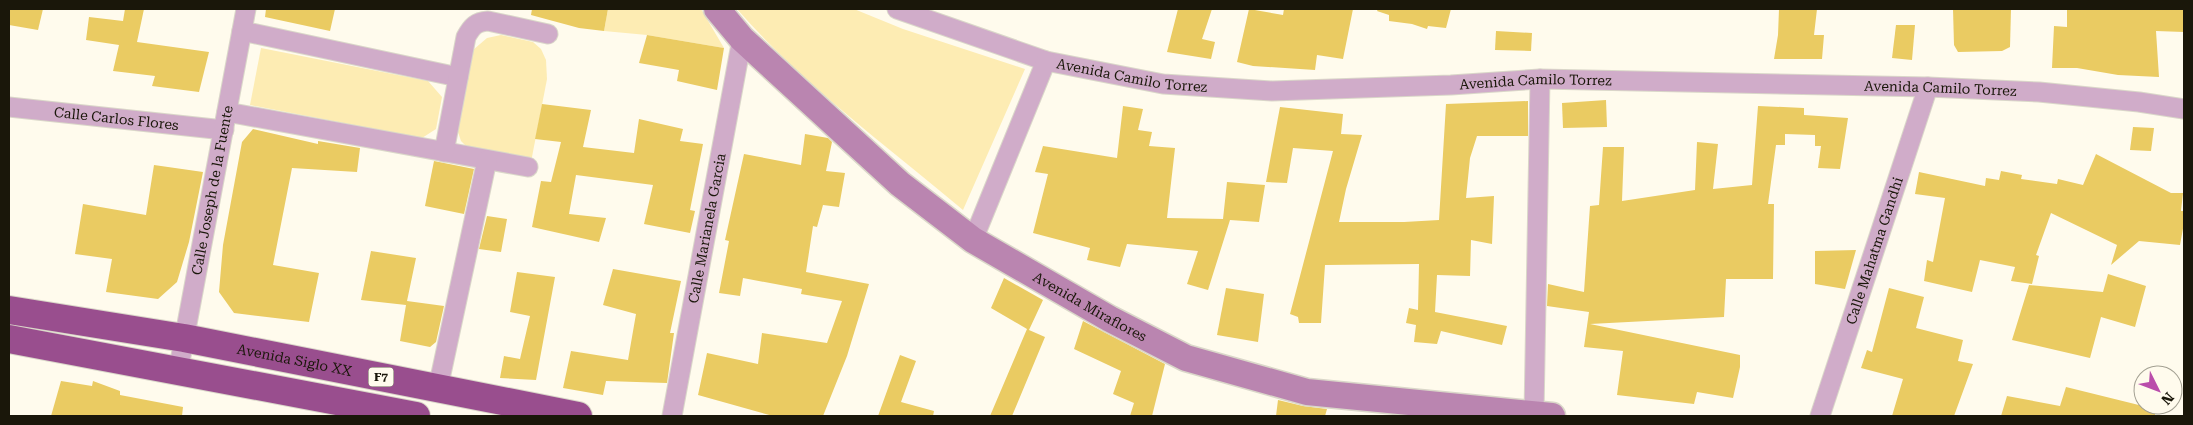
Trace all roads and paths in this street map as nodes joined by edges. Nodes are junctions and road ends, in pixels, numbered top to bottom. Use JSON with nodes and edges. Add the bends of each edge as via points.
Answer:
{"nodes":[{"id":1,"x":246,"y":9,"type":"edge"},
{"id":2,"x":717,"y":9,"type":"edge"},
{"id":3,"x":897,"y":9,"type":"edge"},
{"id":4,"x":242,"y":31,"type":"junction"},
{"id":5,"x":548,"y":34,"type":"dead end"},
{"id":6,"x":742,"y":39,"type":"junction"},
{"id":7,"x":1046,"y":60,"type":"junction"},
{"id":8,"x":458,"y":77,"type":"junction"},
{"id":9,"x":1540,"y":79,"type":"junction"},
{"id":10,"x":1928,"y":87,"type":"junction"},
{"id":11,"x":9,"y":107,"type":"edge"},
{"id":12,"x":2184,"y":109,"type":"edge"},
{"id":13,"x":225,"y":121,"type":"junction"},
{"id":14,"x":444,"y":152,"type":"junction"},
{"id":15,"x":487,"y":160,"type":"junction"},
{"id":16,"x":528,"y":167,"type":"dead end"},
{"id":17,"x":973,"y":240,"type":"junction"},
{"id":18,"x":9,"y":310,"type":"edge"},
{"id":19,"x":184,"y":338,"type":"junction"},
{"id":20,"x":9,"y":339,"type":"edge"},
{"id":21,"x":178,"y":372,"type":"junction"},
{"id":22,"x":438,"y":388,"type":"junction"},
{"id":23,"x":1543,"y":415,"type":"edge"},
{"id":24,"x":416,"y":416,"type":"edge"},
{"id":25,"x":578,"y":416,"type":"edge"},
{"id":26,"x":672,"y":416,"type":"edge"},
{"id":27,"x":1820,"y":416,"type":"edge"}],
"edges":[{"from":1,"to":4,"type":"street","name":"Calle Joseph de la Fuente"},
{"from":2,"to":6,"type":"street","name":"Avenida Miraflores"},
{"from":3,"to":7,"type":"street","name":"Avenida Camilo Torrez"},
{"from":4,"to":8,"type":"street"},
{"from":4,"to":13,"type":"street","name":"Calle Joseph de la Fuente"},
{"from":5,"to":8,"type":"street","via":[[488,21],[479,22],[471,27],[466,37]]},
{"from":6,"to":17,"type":"street","name":"Avenida Miraflores","via":[[900,184]]},
{"from":6,"to":26,"type":"street","name":"Calle Marianela Garcia"},
{"from":7,"to":9,"type":"street","name":"Avenida Camilo Torrez","via":[[1163,84],[1272,91]]},
{"from":7,"to":17,"type":"street"},
{"from":8,"to":14,"type":"street"},
{"from":9,"to":10,"type":"street","name":"Avenida Camilo Torrez"},
{"from":9,"to":23,"type":"street"},
{"from":10,"to":12,"type":"street","name":"Avenida Camilo Torrez","via":[[2048,93]]},
{"from":10,"to":27,"type":"street","name":"Calle Mahatma Gandhi"},
{"from":11,"to":13,"type":"street","name":"Calle Carlos Flores"},
{"from":13,"to":14,"type":"street","name":"Calle Carlos Flores"},
{"from":13,"to":19,"type":"street","name":"Calle Joseph de la Fuente"},
{"from":14,"to":15,"type":"street","name":"Calle Carlos Flores"},
{"from":15,"to":16,"type":"street","name":"Calle Carlos Flores"},
{"from":15,"to":22,"type":"street"},
{"from":17,"to":23,"type":"street","name":"Avenida Miraflores","via":[[1110,319],[1186,358],[1307,392]]},
{"from":18,"to":19,"type":"highway","name":"Avenida Siglo XX","number":"F7"},
{"from":19,"to":21,"type":"street","name":"Calle Joseph de la Fuente"},
{"from":19,"to":22,"type":"highway","name":"Avenida Siglo XX","number":"F7"},
{"from":20,"to":21,"type":"highway","number":"F7"},
{"from":21,"to":24,"type":"highway","number":"F7"},
{"from":22,"to":25,"type":"highway","name":"Avenida Siglo XX","number":"F7"}]}
